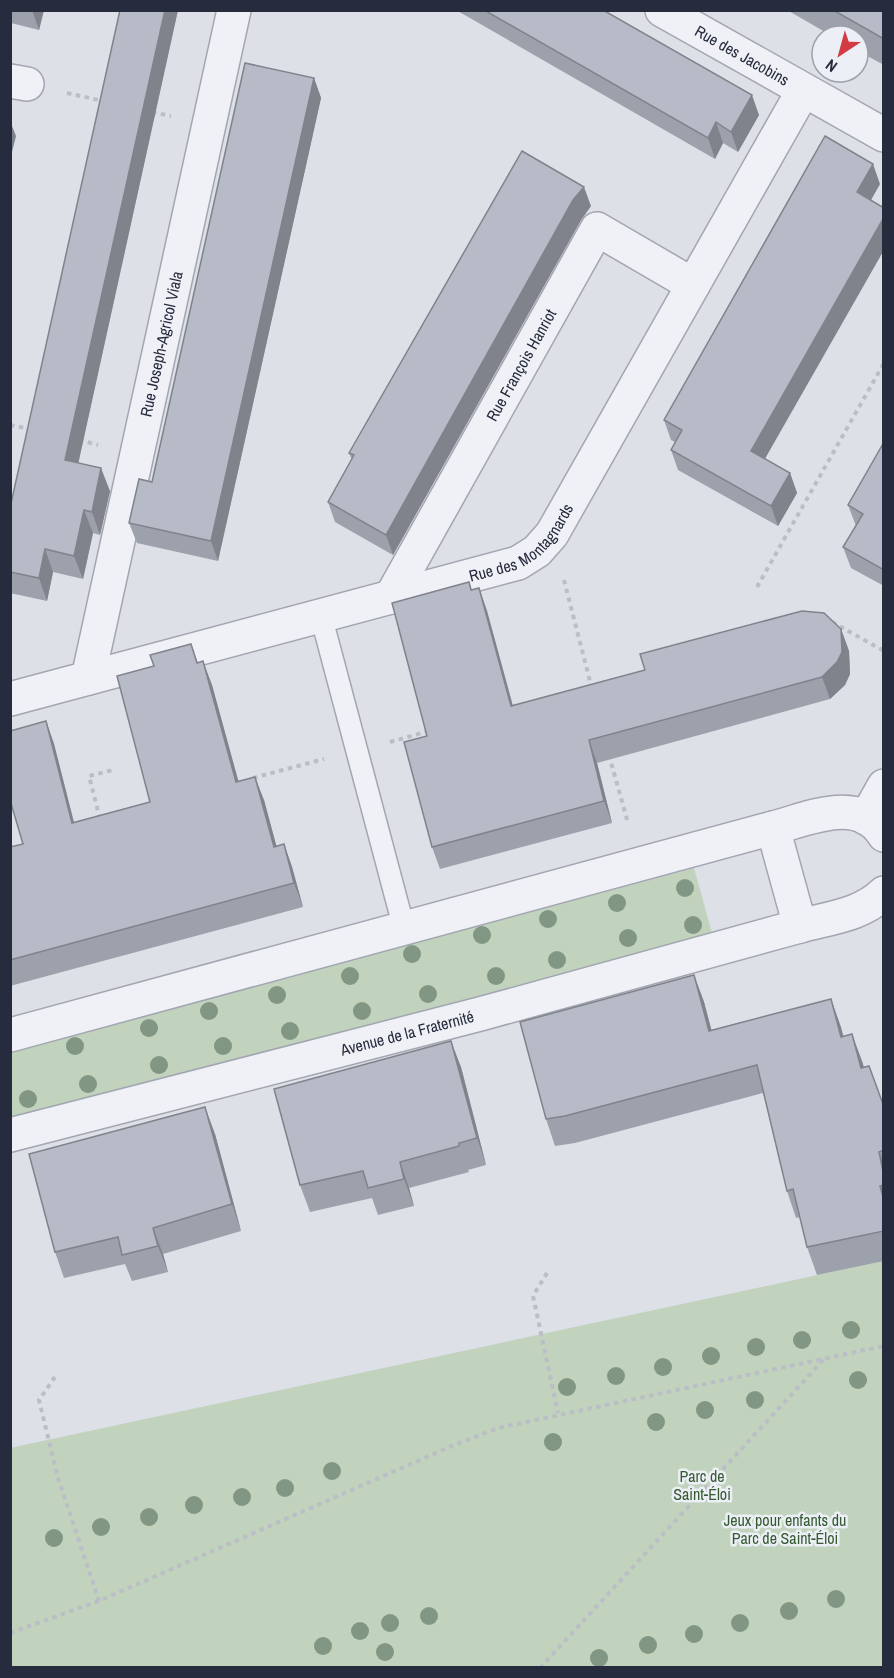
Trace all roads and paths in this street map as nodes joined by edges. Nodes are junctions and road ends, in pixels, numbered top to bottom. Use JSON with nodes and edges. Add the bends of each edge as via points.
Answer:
{"nodes":[{"id":1,"x":234,"y":10,"type":"edge"},
{"id":2,"x":662,"y":10,"type":"edge"},
{"id":3,"x":19,"y":82,"type":"edge"},
{"id":4,"x":803,"y":91,"type":"junction"},
{"id":5,"x":113,"y":104,"type":"edge"},
{"id":6,"x":148,"y":111,"type":"edge"},
{"id":7,"x":209,"y":125,"type":"junction"},
{"id":8,"x":884,"y":135,"type":"edge"},
{"id":9,"x":693,"y":285,"type":"junction"},
{"id":10,"x":884,"y":363,"type":"edge"},
{"id":11,"x":10,"y":425,"type":"edge"},
{"id":12,"x":32,"y":430,"type":"edge"},
{"id":13,"x":76,"y":440,"type":"edge"},
{"id":14,"x":137,"y":453,"type":"junction"},
{"id":15,"x":552,"y":534,"type":"junction"},
{"id":16,"x":757,"y":587,"type":"dead end"},
{"id":17,"x":391,"y":597,"type":"junction"},
{"id":18,"x":321,"y":616,"type":"junction"},
{"id":19,"x":822,"y":621,"type":"edge"},
{"id":20,"x":884,"y":651,"type":"edge"},
{"id":21,"x":88,"y":678,"type":"junction"},
{"id":22,"x":592,"y":688,"type":"junction"},
{"id":23,"x":581,"y":691,"type":"edge"},
{"id":24,"x":595,"y":698,"type":"edge"},
{"id":25,"x":10,"y":699,"type":"edge"},
{"id":26,"x":435,"y":730,"type":"edge"},
{"id":27,"x":357,"y":751,"type":"junction"},
{"id":28,"x":608,"y":752,"type":"edge"},
{"id":29,"x":113,"y":770,"type":"dead end"},
{"id":30,"x":245,"y":780,"type":"edge"},
{"id":31,"x":884,"y":786,"type":"edge"},
{"id":32,"x":111,"y":816,"type":"edge"},
{"id":33,"x":100,"y":819,"type":"junction"},
{"id":34,"x":628,"y":823,"type":"dead end"},
{"id":35,"x":90,"y":825,"type":"edge"},
{"id":36,"x":875,"y":826,"type":"edge"},
{"id":37,"x":773,"y":828,"type":"junction"},
{"id":38,"x":884,"y":893,"type":"edge"},
{"id":39,"x":800,"y":926,"type":"junction"},
{"id":40,"x":404,"y":928,"type":"junction"},
{"id":41,"x":10,"y":1035,"type":"edge"},
{"id":42,"x":10,"y":1136,"type":"edge"},
{"id":43,"x":548,"y":1273,"type":"dead end"},
{"id":44,"x":884,"y":1346,"type":"edge"},
{"id":45,"x":827,"y":1356,"type":"junction"},
{"id":46,"x":55,"y":1377,"type":"dead end"},
{"id":47,"x":558,"y":1413,"type":"junction"},
{"id":48,"x":99,"y":1601,"type":"junction"},
{"id":49,"x":10,"y":1633,"type":"edge"},
{"id":50,"x":540,"y":1668,"type":"edge"}],
"edges":[{"from":1,"to":7,"type":"street","name":"Rue Joseph-Agricol Viala"},
{"from":2,"to":4,"type":"street","name":"Rue des Jacobins"},
{"from":3,"to":5,"type":"path"},
{"from":4,"to":8,"type":"street","name":"Rue des Jacobins"},
{"from":4,"to":9,"type":"street","name":"Rue des Montagnards"},
{"from":6,"to":7,"type":"path"},
{"from":7,"to":14,"type":"street","name":"Rue Joseph-Agricol Viala"},
{"from":9,"to":15,"type":"street","name":"Rue des Montagnards"},
{"from":9,"to":17,"type":"street","name":"Rue François Hanriot","via":[[597,229]]},
{"from":10,"to":16,"type":"path"},
{"from":11,"to":12,"type":"path"},
{"from":13,"to":14,"type":"path"},
{"from":14,"to":21,"type":"street","name":"Rue Joseph-Agricol Viala"},
{"from":15,"to":17,"type":"street","name":"Rue des Montagnards","via":[[537,551],[518,563]]},
{"from":15,"to":22,"type":"path"},
{"from":17,"to":18,"type":"street","name":"Rue des Montagnards"},
{"from":18,"to":21,"type":"street","name":"Rue des Montagnards"},
{"from":18,"to":27,"type":"lane"},
{"from":19,"to":20,"type":"path","via":[[829,621]]},
{"from":21,"to":25,"type":"street","name":"Rue des Montagnards"},
{"from":22,"to":23,"type":"path"},
{"from":22,"to":24,"type":"path"},
{"from":26,"to":27,"type":"path"},
{"from":27,"to":30,"type":"path"},
{"from":27,"to":40,"type":"lane"},
{"from":28,"to":34,"type":"path"},
{"from":29,"to":33,"type":"path","via":[[89,776]]},
{"from":31,"to":36,"type":"street"},
{"from":32,"to":33,"type":"path"},
{"from":33,"to":35,"type":"path"},
{"from":36,"to":37,"type":"street","via":[[853,812],[841,811]]},
{"from":37,"to":39,"type":"street"},
{"from":37,"to":40,"type":"street"},
{"from":38,"to":39,"type":"street","name":"Avenue de la Fraternité","via":[[857,911]]},
{"from":39,"to":42,"type":"street","name":"Avenue de la Fraternité"},
{"from":40,"to":41,"type":"street"},
{"from":43,"to":47,"type":"path","via":[[533,1296]]},
{"from":44,"to":45,"type":"path"},
{"from":45,"to":47,"type":"path"},
{"from":45,"to":50,"type":"path"},
{"from":46,"to":48,"type":"path","via":[[39,1400],[58,1478]]},
{"from":47,"to":48,"type":"path","via":[[454,1444]]},
{"from":48,"to":49,"type":"path"}]}
